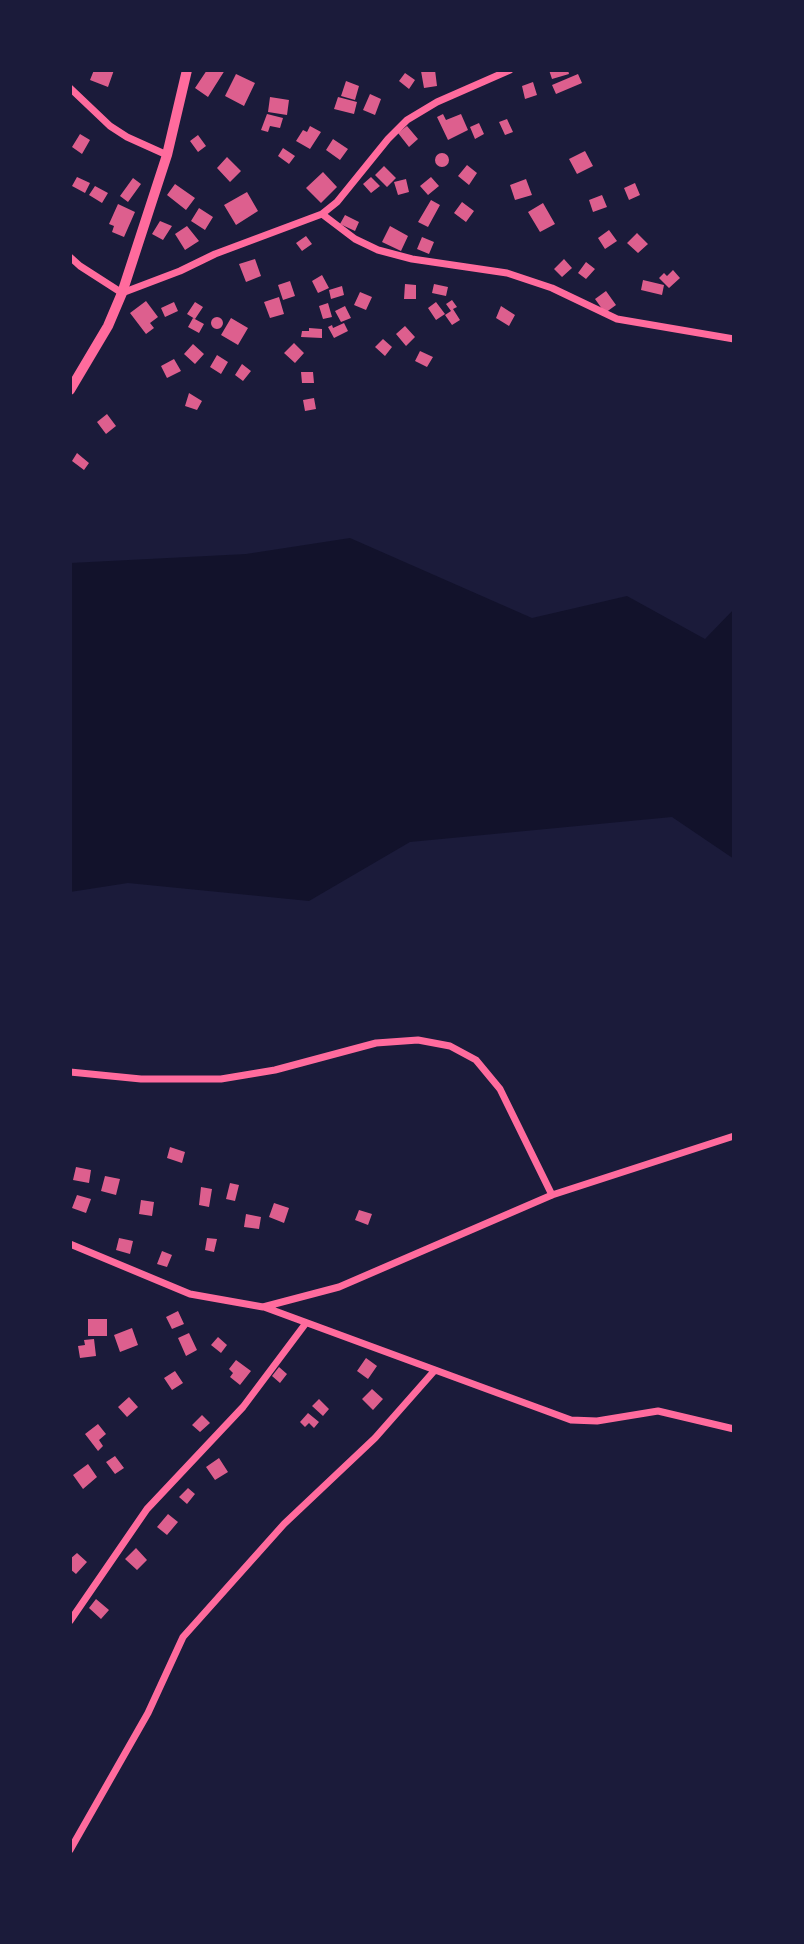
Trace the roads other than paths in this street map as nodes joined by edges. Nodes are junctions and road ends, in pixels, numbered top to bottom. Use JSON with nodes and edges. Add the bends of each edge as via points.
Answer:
{"nodes":[{"id":1,"x":187,"y":70,"type":"edge"},
{"id":2,"x":510,"y":70,"type":"edge"},
{"id":3,"x":70,"y":88,"type":"edge"},
{"id":4,"x":167,"y":155,"type":"junction"},
{"id":5,"x":322,"y":214,"type":"junction"},
{"id":6,"x":70,"y":257,"type":"edge"},
{"id":7,"x":122,"y":293,"type":"junction"},
{"id":8,"x":734,"y":339,"type":"edge"},
{"id":9,"x":70,"y":390,"type":"edge"},
{"id":10,"x":70,"y":1072,"type":"edge"},
{"id":11,"x":734,"y":1136,"type":"edge"},
{"id":12,"x":552,"y":1195,"type":"junction"},
{"id":13,"x":70,"y":1244,"type":"edge"},
{"id":14,"x":263,"y":1307,"type":"junction"},
{"id":15,"x":306,"y":1323,"type":"junction"},
{"id":16,"x":435,"y":1370,"type":"junction"},
{"id":17,"x":734,"y":1429,"type":"edge"},
{"id":18,"x":70,"y":1621,"type":"edge"},
{"id":19,"x":70,"y":1850,"type":"edge"}],
"edges":[{"from":1,"to":4,"type":"street"},
{"from":2,"to":5,"type":"street","via":[[407,120]]},
{"from":3,"to":4,"type":"street","via":[[110,127]]},
{"from":4,"to":7,"type":"street"},
{"from":5,"to":7,"type":"street"},
{"from":5,"to":8,"type":"street","via":[[378,250],[508,273],[617,319]]},
{"from":6,"to":7,"type":"street"},
{"from":7,"to":9,"type":"street"},
{"from":10,"to":12,"type":"street","via":[[141,1079],[221,1079],[376,1043],[418,1040],[450,1046],[476,1060],[500,1089]]},
{"from":11,"to":12,"type":"street"},
{"from":12,"to":14,"type":"street","via":[[339,1287]]},
{"from":13,"to":14,"type":"street","via":[[190,1294]]},
{"from":14,"to":15,"type":"street"},
{"from":15,"to":16,"type":"street"},
{"from":15,"to":18,"type":"street","via":[[243,1407],[146,1509]]},
{"from":16,"to":17,"type":"street","via":[[570,1420],[597,1421],[659,1410]]},
{"from":16,"to":19,"type":"street","via":[[351,1463],[284,1524],[183,1637],[148,1713]]}]}
